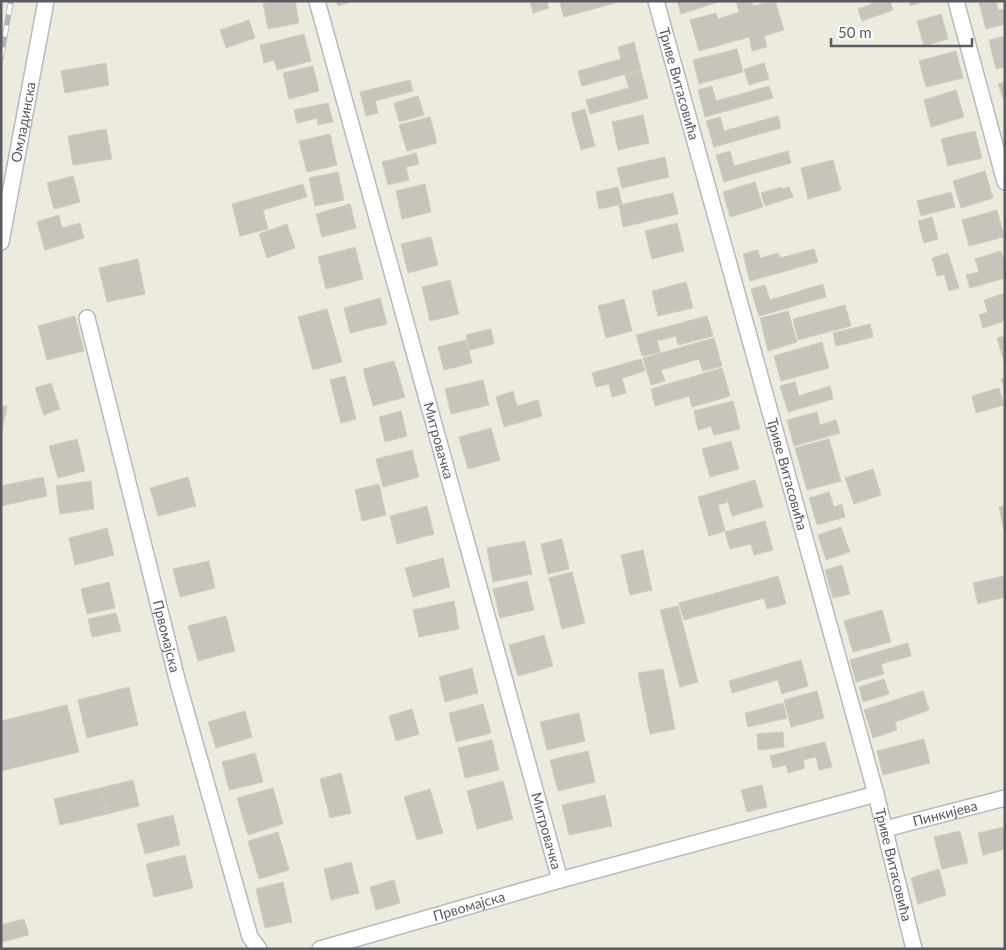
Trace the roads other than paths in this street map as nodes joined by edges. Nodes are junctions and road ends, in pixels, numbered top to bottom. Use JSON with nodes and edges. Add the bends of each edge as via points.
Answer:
{"nodes":[{"id":1,"x":46,"y":1,"type":"edge"},
{"id":2,"x":317,"y":1,"type":"edge"},
{"id":3,"x":656,"y":1,"type":"edge"},
{"id":4,"x":956,"y":1,"type":"edge"},
{"id":5,"x":1005,"y":182,"type":"edge"},
{"id":6,"x":1,"y":242,"type":"edge"},
{"id":7,"x":86,"y":318,"type":"dead end"},
{"id":8,"x":876,"y":794,"type":"junction"},
{"id":9,"x":1005,"y":798,"type":"edge"},
{"id":10,"x":885,"y":829,"type":"junction"},
{"id":11,"x":560,"y":880,"type":"junction"},
{"id":12,"x":259,"y":949,"type":"edge"},
{"id":13,"x":320,"y":949,"type":"edge"},
{"id":14,"x":914,"y":949,"type":"edge"}],
"edges":[{"from":1,"to":6,"type":"street","name":"Омладинска"},
{"from":2,"to":11,"type":"street","name":"Митровачка"},
{"from":3,"to":8,"type":"street","name":"Триве Витасовића"},
{"from":4,"to":5,"type":"street"},
{"from":7,"to":12,"type":"street","name":"Првомајска","via":[[178,683],[250,937]]},
{"from":8,"to":10,"type":"street","name":"Триве Витасовића"},
{"from":8,"to":11,"type":"street","name":"Првомајска"},
{"from":9,"to":10,"type":"street","name":"Пинкијева"},
{"from":10,"to":14,"type":"street","name":"Триве Витасовића"},
{"from":11,"to":13,"type":"street","name":"Првомајска"}]}
